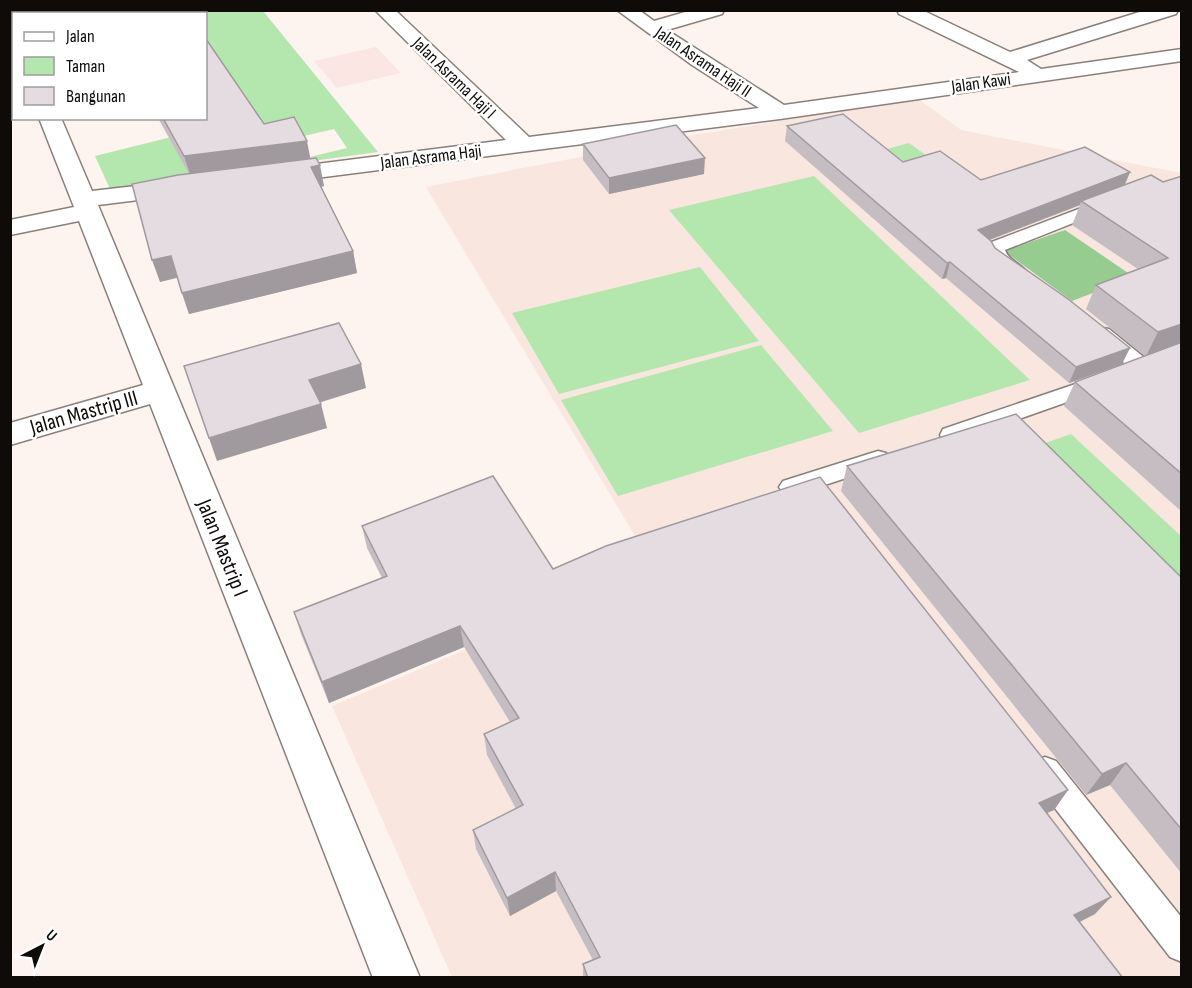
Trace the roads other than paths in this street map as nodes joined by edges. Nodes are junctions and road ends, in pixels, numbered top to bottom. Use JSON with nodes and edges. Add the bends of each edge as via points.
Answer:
{"nodes":[{"id":1,"x":384,"y":10,"type":"edge"},
{"id":2,"x":626,"y":10,"type":"edge"},
{"id":3,"x":715,"y":10,"type":"edge"},
{"id":4,"x":906,"y":10,"type":"edge"},
{"id":5,"x":1171,"y":10,"type":"edge"},
{"id":6,"x":1085,"y":14,"type":"dead end"},
{"id":7,"x":1182,"y":14,"type":"edge"},
{"id":8,"x":1112,"y":26,"type":"junction"},
{"id":9,"x":651,"y":28,"type":"junction"},
{"id":10,"x":1182,"y":55,"type":"edge"},
{"id":11,"x":1009,"y":59,"type":"junction"},
{"id":12,"x":1040,"y":75,"type":"junction"},
{"id":13,"x":780,"y":112,"type":"junction"},
{"id":14,"x":51,"y":120,"type":"edge"},
{"id":15,"x":524,"y":145,"type":"junction"},
{"id":16,"x":257,"y":178,"type":"edge"},
{"id":17,"x":198,"y":185,"type":"edge"},
{"id":18,"x":1126,"y":196,"type":"edge"},
{"id":19,"x":85,"y":206,"type":"junction"},
{"id":20,"x":10,"y":228,"type":"edge"},
{"id":21,"x":1032,"y":282,"type":"edge"},
{"id":22,"x":1089,"y":323,"type":"edge"},
{"id":23,"x":1182,"y":354,"type":"edge"},
{"id":24,"x":1143,"y":367,"type":"junction"},
{"id":25,"x":158,"y":391,"type":"junction"},
{"id":26,"x":10,"y":434,"type":"edge"},
{"id":27,"x":928,"y":442,"type":"edge"},
{"id":28,"x":895,"y":453,"type":"edge"},
{"id":29,"x":765,"y":495,"type":"edge"},
{"id":30,"x":1030,"y":752,"type":"edge"},
{"id":31,"x":1182,"y":945,"type":"edge"},
{"id":32,"x":397,"y":978,"type":"edge"}],
"edges":[{"from":1,"to":15,"type":"street","name":"Jalan Asrama Haji I"},
{"from":2,"to":9,"type":"street","name":"Jalan Asrama Haji II"},
{"from":3,"to":9,"type":"street"},
{"from":4,"to":11,"type":"street"},
{"from":5,"to":7,"type":"street"},
{"from":5,"to":8,"type":"street"},
{"from":6,"to":8,"type":"street"},
{"from":8,"to":11,"type":"street"},
{"from":9,"to":13,"type":"street","name":"Jalan Asrama Haji II"},
{"from":10,"to":12,"type":"street","name":"Jalan Kawi"},
{"from":11,"to":12,"type":"street"},
{"from":12,"to":13,"type":"street","name":"Jalan Kawi"},
{"from":13,"to":15,"type":"street","name":"Jalan Asrama Haji"},
{"from":14,"to":19,"type":"street","name":"Jalan Mastrip I"},
{"from":15,"to":16,"type":"street","name":"Jalan Asrama Haji"},
{"from":17,"to":19,"type":"street"},
{"from":18,"to":21,"type":"lane","via":[[996,247],[998,258]]},
{"from":19,"to":20,"type":"street"},
{"from":19,"to":25,"type":"street","name":"Jalan Mastrip I"},
{"from":22,"to":24,"type":"lane"},
{"from":23,"to":24,"type":"lane"},
{"from":24,"to":27,"type":"lane"},
{"from":25,"to":26,"type":"street","name":"Jalan Mastrip III"},
{"from":25,"to":32,"type":"street","name":"Jalan Mastrip I"},
{"from":28,"to":29,"type":"lane","via":[[823,489]]},
{"from":30,"to":31,"type":"lane"}]}
